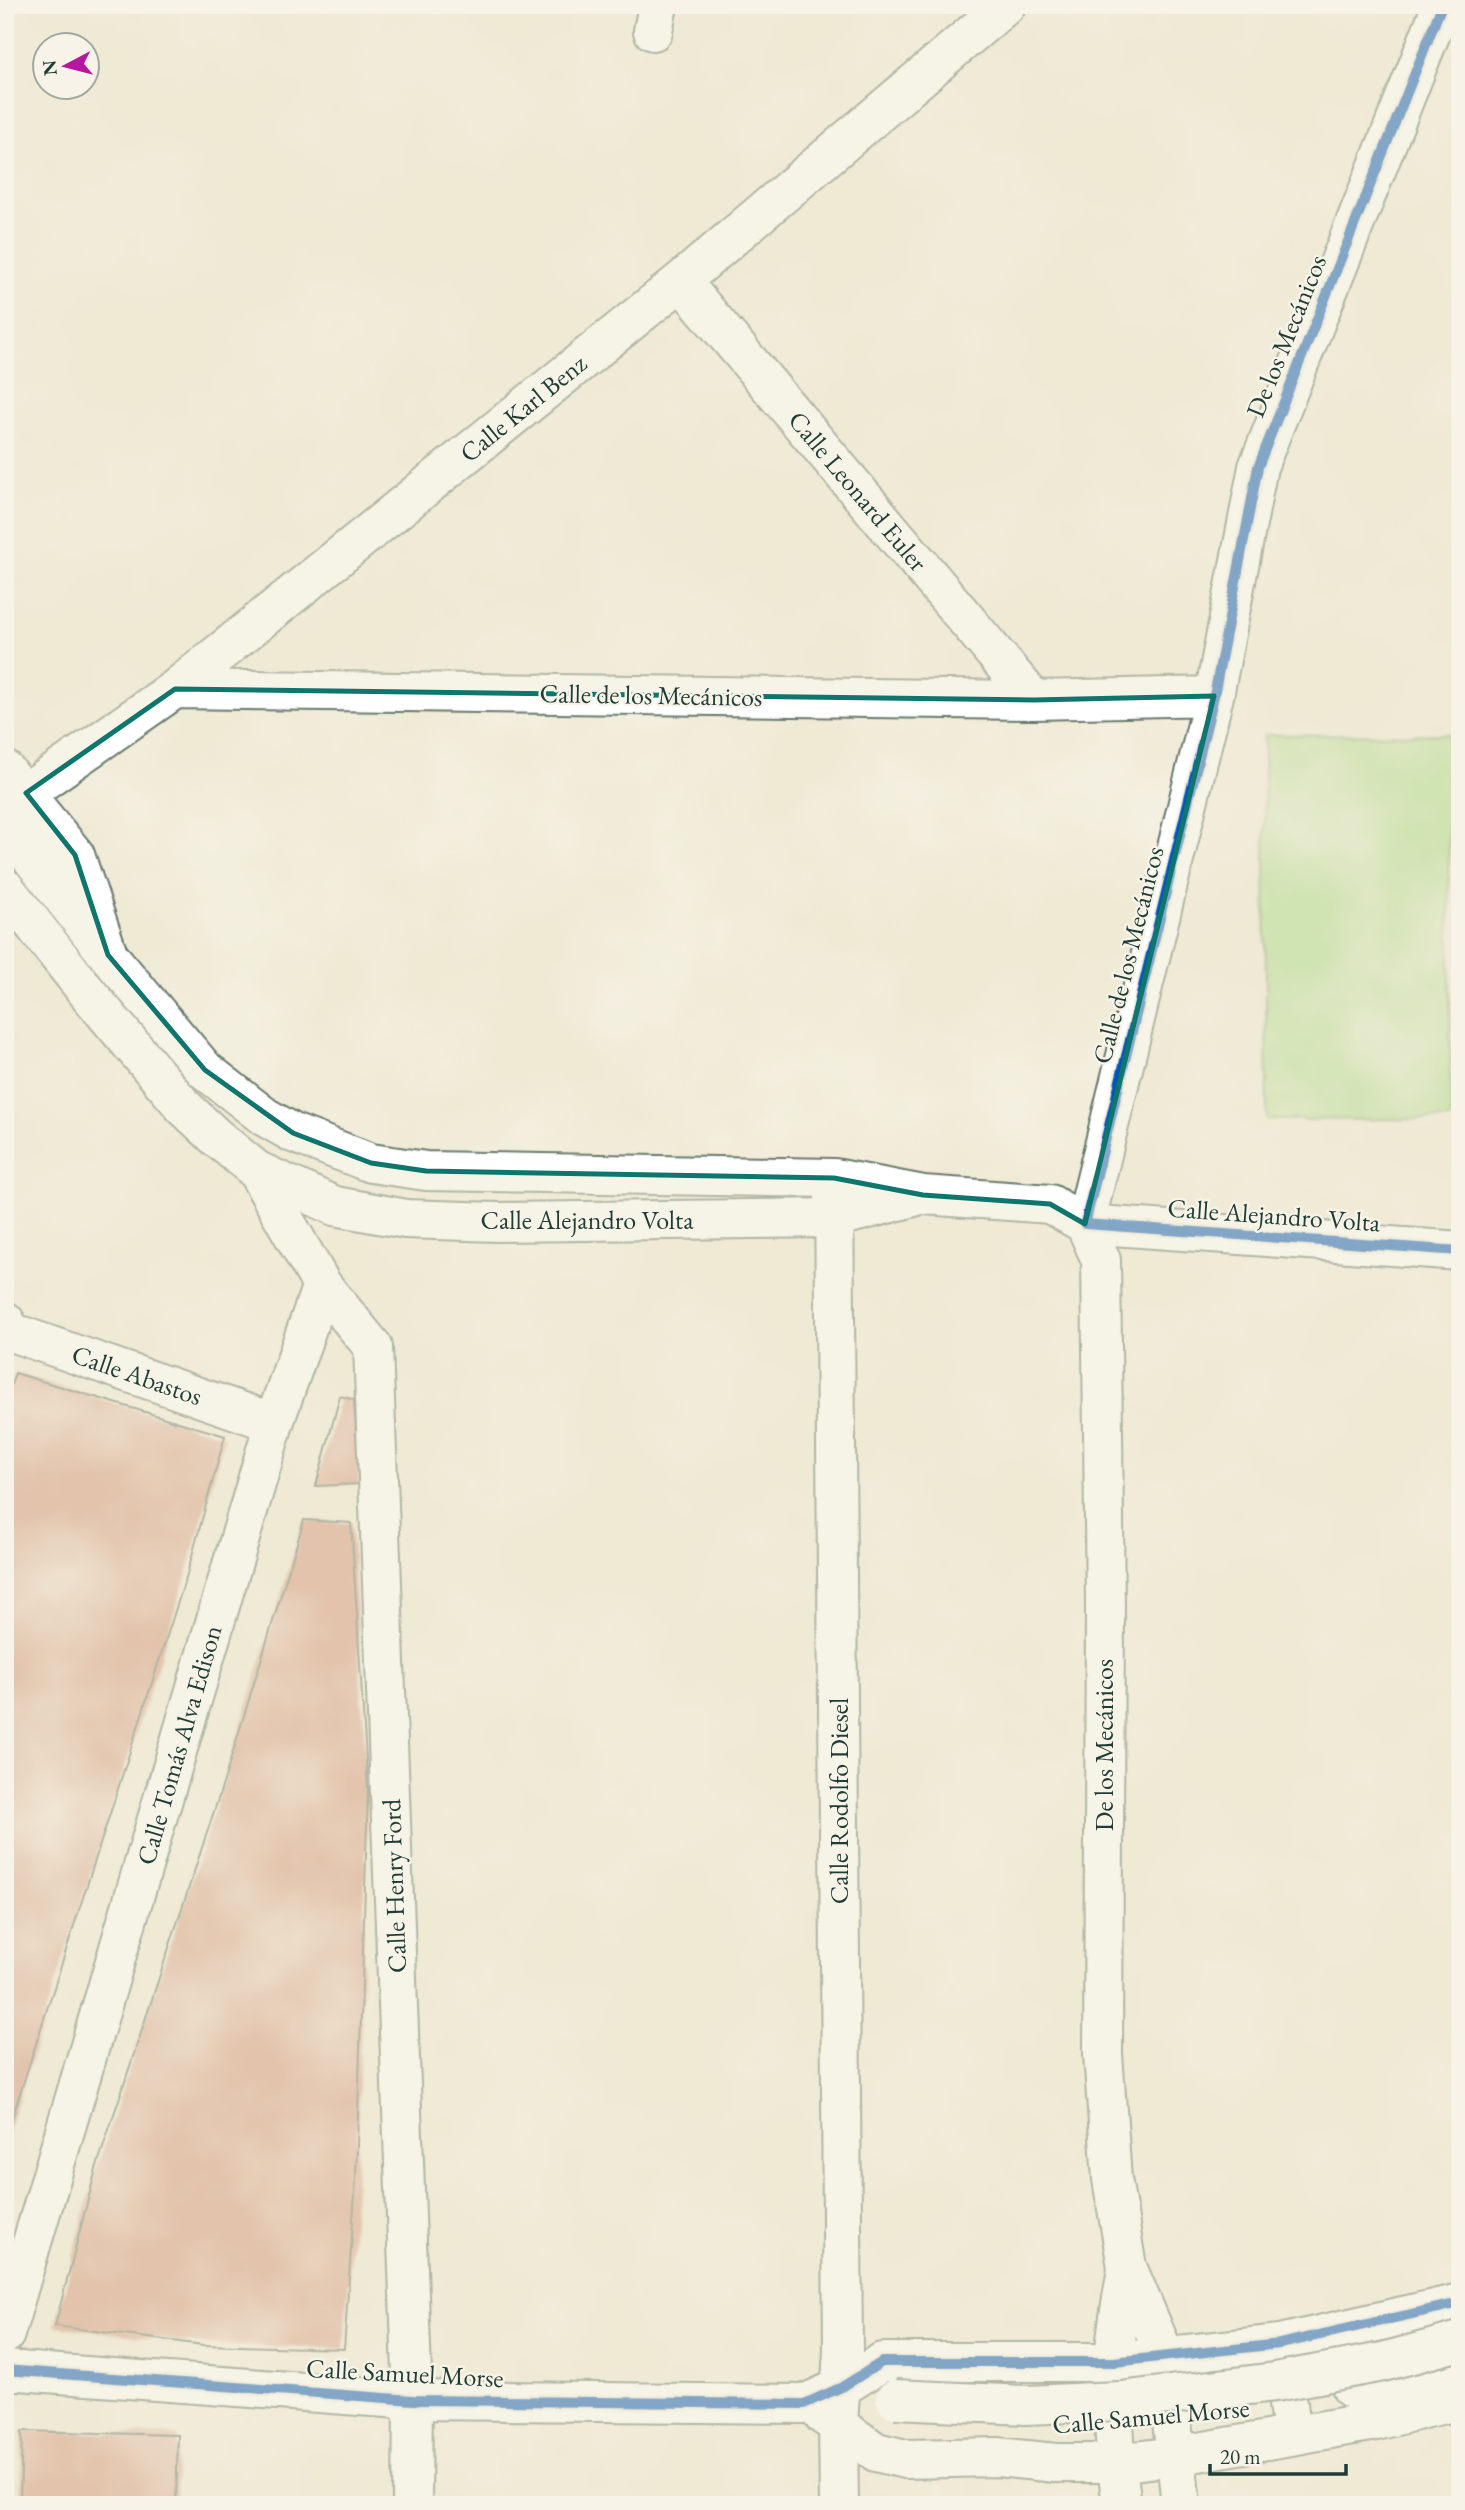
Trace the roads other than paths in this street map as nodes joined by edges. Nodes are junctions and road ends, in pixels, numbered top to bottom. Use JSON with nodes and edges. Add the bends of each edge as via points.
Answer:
{"nodes":[{"id":1,"x":1006,"y":5,"type":"edge"},
{"id":2,"x":1443,"y":5,"type":"edge"},
{"id":3,"x":681,"y":281,"type":"junction"},
{"id":4,"x":174,"y":689,"type":"junction"},
{"id":5,"x":1214,"y":696,"type":"junction"},
{"id":6,"x":1034,"y":700,"type":"junction"},
{"id":7,"x":16,"y":781,"type":"edge"},
{"id":8,"x":5,"y":824,"type":"edge"},
{"id":9,"x":5,"y":888,"type":"edge"},
{"id":10,"x":108,"y":955,"type":"junction"},
{"id":11,"x":265,"y":1116,"type":"junction"},
{"id":12,"x":256,"y":1170,"type":"junction"},
{"id":13,"x":834,"y":1178,"type":"junction"},
{"id":14,"x":923,"y":1195,"type":"junction"},
{"id":15,"x":835,"y":1218,"type":"junction"},
{"id":16,"x":1085,"y":1224,"type":"junction"},
{"id":17,"x":1460,"y":1251,"type":"edge"},
{"id":18,"x":322,"y":1285,"type":"junction"},
{"id":19,"x":5,"y":1321,"type":"edge"},
{"id":20,"x":274,"y":1423,"type":"junction"},
{"id":21,"x":1127,"y":2267,"type":"junction"},
{"id":22,"x":1460,"y":2303,"type":"edge"},
{"id":23,"x":5,"y":2334,"type":"edge"},
{"id":24,"x":1460,"y":2341,"type":"edge"},
{"id":25,"x":1280,"y":2344,"type":"junction"},
{"id":26,"x":1164,"y":2356,"type":"junction"},
{"id":27,"x":1114,"y":2362,"type":"junction"},
{"id":28,"x":1460,"y":2364,"type":"edge"},
{"id":29,"x":5,"y":2370,"type":"edge"},
{"id":30,"x":414,"y":2400,"type":"junction"},
{"id":31,"x":1460,"y":2400,"type":"edge"},
{"id":32,"x":892,"y":2412,"type":"junction"},
{"id":33,"x":839,"y":2416,"type":"junction"},
{"id":34,"x":1292,"y":2436,"type":"junction"},
{"id":35,"x":1175,"y":2456,"type":"junction"},
{"id":36,"x":1116,"y":2463,"type":"junction"},
{"id":37,"x":412,"y":2505,"type":"edge"},
{"id":38,"x":839,"y":2505,"type":"edge"},
{"id":39,"x":1122,"y":2505,"type":"edge"},
{"id":40,"x":1181,"y":2505,"type":"edge"}],
"edges":[{"from":1,"to":3,"type":"street","name":"Calle Karl Benz"},
{"from":2,"to":5,"type":"street","name":"De los Mecánicos","via":[[1258,467]]},
{"from":3,"to":4,"type":"street","name":"Calle Karl Benz"},
{"from":3,"to":6,"type":"street","name":"Calle Leonard Euler"},
{"from":4,"to":6,"type":"street","name":"Calle de los Mecánicos"},
{"from":4,"to":7,"type":"street","name":"Calle Karl Benz"},
{"from":5,"to":6,"type":"street","name":"Calle de los Mecánicos"},
{"from":5,"to":16,"type":"street","name":"Calle de los Mecánicos"},
{"from":7,"to":10,"type":"street","via":[[75,855]]},
{"from":8,"to":10,"type":"street","name":"Calle Alejandro Volta"},
{"from":9,"to":12,"type":"street","name":"Calle Alejandro Volta","via":[[163,1084]]},
{"from":10,"to":11,"type":"street","name":"Calle Alejandro Volta","via":[[205,1070]]},
{"from":11,"to":12,"type":"street"},
{"from":11,"to":13,"type":"street","name":"Calle Alejandro Volta","via":[[293,1133],[371,1163],[426,1171]]},
{"from":12,"to":15,"type":"street","name":"Calle Alejandro Volta","via":[[335,1206],[406,1219]]},
{"from":12,"to":18,"type":"street"},
{"from":13,"to":14,"type":"street","name":"Calle Alejandro Volta"},
{"from":13,"to":15,"type":"street","name":"Calle Rodolfo Diesel"},
{"from":14,"to":15,"type":"street","name":"Calle Alejandro Volta"},
{"from":14,"to":16,"type":"street","name":"Calle Alejandro Volta","via":[[1051,1204]]},
{"from":15,"to":33,"type":"street","name":"Calle Rodolfo Diesel"},
{"from":16,"to":17,"type":"street","name":"Calle Alejandro Volta"},
{"from":16,"to":21,"type":"street","name":"De los Mecánicos","via":[[1101,1261],[1103,2054],[1112,2179]]},
{"from":18,"to":20,"type":"street","name":"Calle Tomás Alva Edison"},
{"from":18,"to":30,"type":"street","name":"Calle Henry Ford","via":[[373,1347]]},
{"from":19,"to":20,"type":"street","name":"Calle Abastos","via":[[11,1332]]},
{"from":20,"to":23,"type":"street","name":"Calle Tomás Alva Edison"},
{"from":21,"to":26,"type":"street","name":"De los Mecánicos"},
{"from":21,"to":27,"type":"street","name":"De los Mecánicos"},
{"from":22,"to":25,"type":"street"},
{"from":24,"to":32,"type":"street","name":"Calle Samuel Morse","bridge":true,"via":[[1382,2362],[1275,2382],[1133,2399]]},
{"from":25,"to":26,"type":"street"},
{"from":25,"to":34,"type":"street"},
{"from":26,"to":27,"type":"street"},
{"from":26,"to":35,"type":"street","name":"De los Mecánicos"},
{"from":27,"to":33,"type":"street","via":[[882,2362]]},
{"from":27,"to":36,"type":"street","name":"De los Mecánicos"},
{"from":28,"to":32,"type":"street","name":"Calle Samuel Morse","via":[[1320,2396],[1175,2416],[1031,2427],[930,2427]]},
{"from":29,"to":30,"type":"street","name":"Calle Samuel Morse"},
{"from":30,"to":33,"type":"street","name":"Calle Samuel Morse","via":[[804,2404]]},
{"from":30,"to":37,"type":"street","name":"Calle Henry Ford"},
{"from":31,"to":34,"type":"street"},
{"from":32,"to":33,"type":"street","name":"Calle Samuel Morse"},
{"from":33,"to":36,"type":"street","via":[[876,2452],[905,2459],[997,2457]]},
{"from":33,"to":38,"type":"street","name":"Calle Rodolfo Diesel"},
{"from":34,"to":35,"type":"street"},
{"from":35,"to":36,"type":"street"},
{"from":35,"to":40,"type":"street","name":"De los Mecánicos"},
{"from":36,"to":39,"type":"street","name":"De los Mecánicos"}]}
